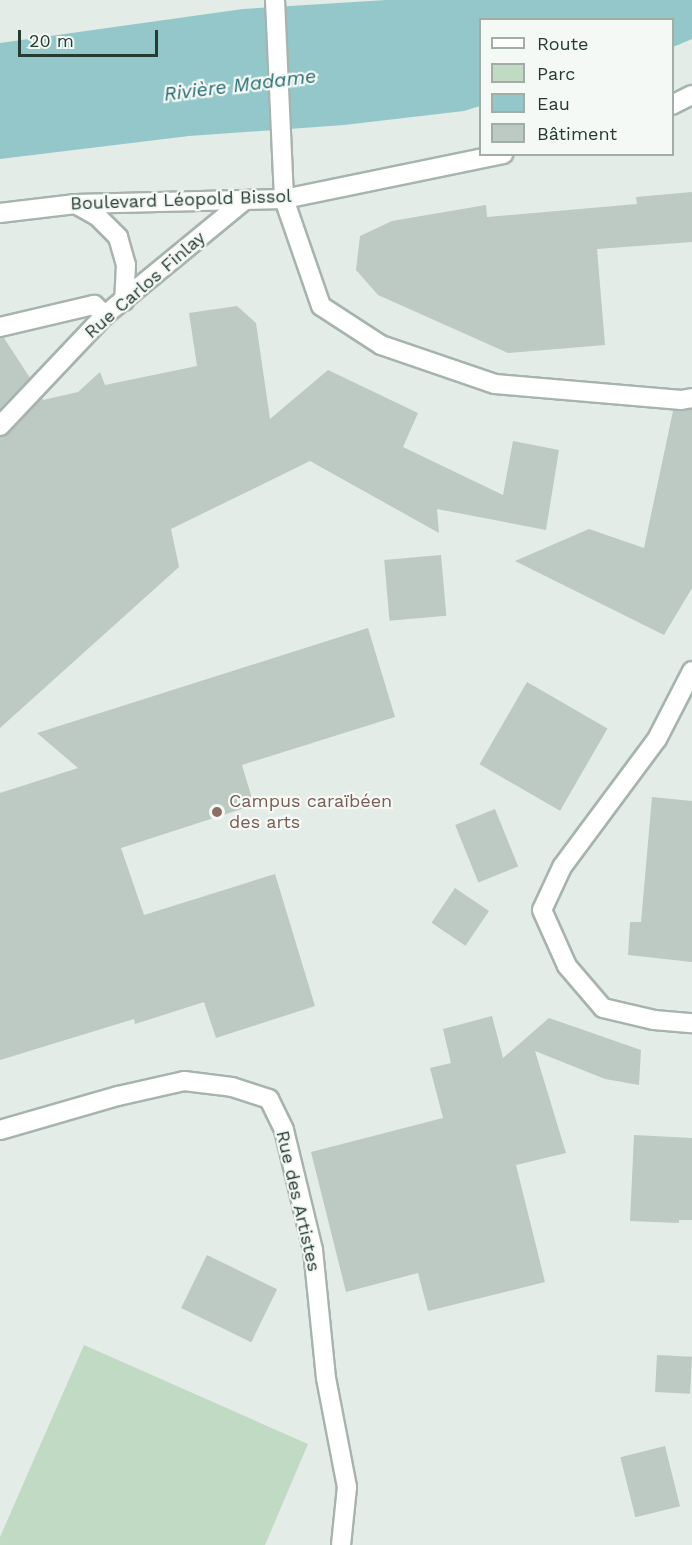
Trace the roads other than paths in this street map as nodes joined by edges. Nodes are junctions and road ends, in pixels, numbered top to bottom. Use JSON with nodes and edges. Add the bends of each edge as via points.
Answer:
{"nodes":[{"id":1,"x":275,"y":0,"type":"edge"},
{"id":2,"x":692,"y":95,"type":"edge"},
{"id":3,"x":674,"y":104,"type":"edge"},
{"id":4,"x":493,"y":156,"type":"edge"},
{"id":5,"x":284,"y":198,"type":"junction"},
{"id":6,"x":245,"y":200,"type":"junction"},
{"id":7,"x":75,"y":204,"type":"junction"},
{"id":8,"x":0,"y":213,"type":"edge"},
{"id":9,"x":124,"y":301,"type":"junction"},
{"id":10,"x":105,"y":315,"type":"junction"},
{"id":11,"x":0,"y":327,"type":"edge"},
{"id":12,"x":692,"y":398,"type":"edge"},
{"id":13,"x":0,"y":426,"type":"edge"},
{"id":14,"x":692,"y":671,"type":"edge"},
{"id":15,"x":692,"y":1023,"type":"edge"},
{"id":16,"x":0,"y":1130,"type":"edge"},
{"id":17,"x":340,"y":1545,"type":"edge"}],
"edges":[{"from":1,"to":5,"type":"street"},
{"from":2,"to":3,"type":"street"},
{"from":4,"to":5,"type":"street","name":"Boulevard Léopold Bissol"},
{"from":5,"to":6,"type":"street","name":"Boulevard Léopold Bissol"},
{"from":5,"to":12,"type":"street","via":[[321,306],[381,345],[495,384]]},
{"from":6,"to":7,"type":"street","name":"Boulevard Léopold Bissol"},
{"from":6,"to":9,"type":"street","name":"Rue Carlos Finlay"},
{"from":7,"to":8,"type":"street","name":"Boulevard Léopold Bissol"},
{"from":7,"to":9,"type":"street","via":[[98,216],[118,237],[126,265]]},
{"from":9,"to":10,"type":"street","name":"Rue Carlos Finlay"},
{"from":10,"to":11,"type":"street","via":[[94,305]]},
{"from":10,"to":13,"type":"street","name":"Rue Carlos Finlay"},
{"from":14,"to":15,"type":"street","via":[[657,739],[562,867],[542,910],[567,966],[603,1008],[654,1020]]},
{"from":16,"to":17,"type":"street","name":"Rue des Artistes","via":[[184,1081],[232,1087],[269,1099],[284,1130],[313,1250],[326,1378],[347,1487]]}]}
